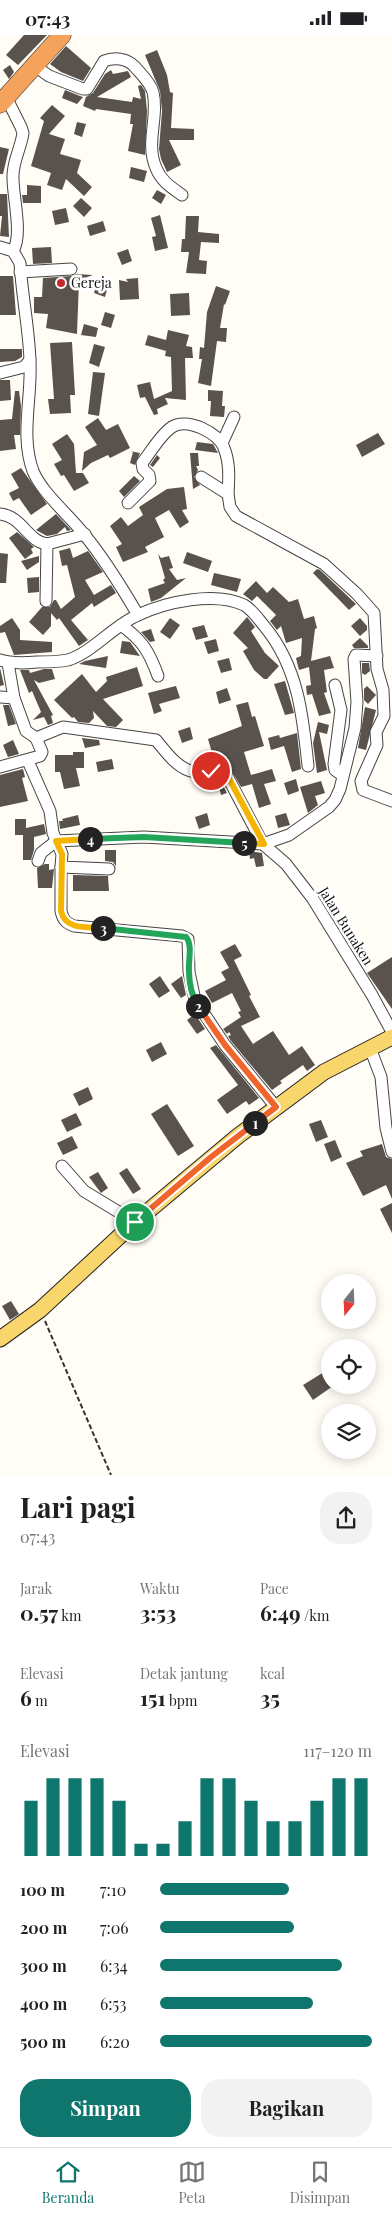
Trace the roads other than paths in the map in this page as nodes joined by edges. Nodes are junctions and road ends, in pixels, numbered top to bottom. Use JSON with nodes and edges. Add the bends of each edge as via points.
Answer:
{"nodes":[{"id":1,"x":62,"y":35,"type":"edge"},
{"id":2,"x":35,"y":66,"type":"junction"},
{"id":3,"x":3,"y":101,"type":"edge"},
{"id":4,"x":182,"y":195,"type":"dead end"},
{"id":5,"x":0,"y":247,"type":"edge"},
{"id":6,"x":14,"y":251,"type":"junction"},
{"id":7,"x":71,"y":269,"type":"dead end"},
{"id":8,"x":20,"y":271,"type":"junction"},
{"id":9,"x":30,"y":360,"type":"junction"},
{"id":10,"x":0,"y":373,"type":"edge"},
{"id":11,"x":234,"y":417,"type":"dead end"},
{"id":12,"x":222,"y":443,"type":"junction"},
{"id":13,"x":201,"y":477,"type":"dead end"},
{"id":14,"x":228,"y":494,"type":"junction"},
{"id":15,"x":128,"y":503,"type":"dead end"},
{"id":16,"x":0,"y":514,"type":"edge"},
{"id":17,"x":85,"y":534,"type":"junction"},
{"id":18,"x":47,"y":544,"type":"junction"},
{"id":19,"x":46,"y":601,"type":"dead end"},
{"id":20,"x":138,"y":615,"type":"junction"},
{"id":21,"x":121,"y":625,"type":"junction"},
{"id":22,"x":377,"y":656,"type":"junction"},
{"id":23,"x":4,"y":662,"type":"edge"},
{"id":24,"x":158,"y":676,"type":"dead end"},
{"id":25,"x":335,"y":685,"type":"dead end"},
{"id":26,"x":0,"y":697,"type":"edge"},
{"id":27,"x":14,"y":698,"type":"junction"},
{"id":28,"x":36,"y":737,"type":"junction"},
{"id":29,"x":28,"y":761,"type":"junction"},
{"id":30,"x":308,"y":765,"type":"dead end"},
{"id":31,"x":0,"y":767,"type":"edge"},
{"id":32,"x":342,"y":775,"type":"junction"},
{"id":33,"x":392,"y":801,"type":"edge"},
{"id":34,"x":56,"y":841,"type":"junction"},
{"id":35,"x":264,"y":844,"type":"junction"},
{"id":36,"x":38,"y":861,"type":"dead end"},
{"id":37,"x":60,"y":867,"type":"junction"},
{"id":38,"x":109,"y":869,"type":"dead end"},
{"id":39,"x":392,"y":1032,"type":"edge"},
{"id":40,"x":392,"y":1037,"type":"edge"},
{"id":41,"x":370,"y":1048,"type":"junction"},
{"id":42,"x":276,"y":1107,"type":"junction"},
{"id":43,"x":392,"y":1152,"type":"edge"},
{"id":44,"x":62,"y":1166,"type":"dead end"},
{"id":45,"x":135,"y":1222,"type":"junction"},
{"id":46,"x":0,"y":1339,"type":"edge"}],
"edges":[{"from":1,"to":2,"type":"highway"},
{"from":2,"to":3,"type":"highway"},
{"from":2,"to":4,"type":"street","via":[[83,89],[90,87],[104,61],[130,61],[153,91],[152,140],[156,168],[166,183]]},
{"from":3,"to":6,"type":"street","via":[[23,133],[12,177],[17,234]]},
{"from":5,"to":6,"type":"street"},
{"from":6,"to":8,"type":"street"},
{"from":7,"to":8,"type":"street"},
{"from":8,"to":9,"type":"street"},
{"from":9,"to":10,"type":"street","via":[[24,367]]},
{"from":9,"to":17,"type":"street","via":[[26,423],[33,471]]},
{"from":11,"to":12,"type":"street"},
{"from":12,"to":14,"type":"street","via":[[229,464]]},
{"from":12,"to":15,"type":"street","via":[[203,428],[182,424],[173,426],[142,463],[150,481]]},
{"from":13,"to":14,"type":"street"},
{"from":14,"to":22,"type":"street","via":[[230,507],[236,516],[324,564],[366,603],[376,620]]},
{"from":16,"to":18,"type":"street","via":[[20,523],[38,542]]},
{"from":17,"to":18,"type":"street"},
{"from":17,"to":20,"type":"street","via":[[109,566]]},
{"from":18,"to":19,"type":"street"},
{"from":20,"to":21,"type":"street"},
{"from":20,"to":30,"type":"street","via":[[176,604],[211,599],[232,600],[247,607],[279,646],[290,669],[303,713]]},
{"from":21,"to":23,"type":"street","via":[[70,659]]},
{"from":21,"to":24,"type":"street","via":[[137,637],[150,654]]},
{"from":22,"to":32,"type":"street","via":[[356,655],[354,659],[355,728]]},
{"from":22,"to":33,"type":"street","via":[[384,716],[361,786],[370,794]]},
{"from":23,"to":27,"type":"street"},
{"from":25,"to":32,"type":"street","via":[[341,710],[334,764],[335,770]]},
{"from":26,"to":27,"type":"street"},
{"from":27,"to":28,"type":"street","via":[[26,731]]},
{"from":28,"to":29,"type":"street","via":[[41,754]]},
{"from":28,"to":35,"type":"street","name":"Jalan Bunaken","via":[[63,727],[156,740],[174,761],[186,769],[226,773]]},
{"from":29,"to":31,"type":"street"},
{"from":29,"to":34,"type":"street","via":[[50,811]]},
{"from":32,"to":35,"type":"street","via":[[335,800],[289,835]]},
{"from":34,"to":35,"type":"street","via":[[144,837]]},
{"from":34,"to":36,"type":"street","via":[[41,853]]},
{"from":34,"to":37,"type":"street","via":[[62,854]]},
{"from":35,"to":39,"type":"street","name":"Jalan Bunaken","via":[[286,865],[312,899]]},
{"from":37,"to":38,"type":"street"},
{"from":37,"to":42,"type":"street","via":[[61,911],[67,923],[188,939],[189,972],[195,1000],[225,1045]]},
{"from":40,"to":41,"type":"main road"},
{"from":41,"to":42,"type":"main road","via":[[324,1072]]},
{"from":41,"to":43,"type":"street","via":[[381,1077]]},
{"from":42,"to":45,"type":"main road"},
{"from":44,"to":45,"type":"street","via":[[84,1191]]},
{"from":45,"to":46,"type":"main road","via":[[40,1310]]}]}
